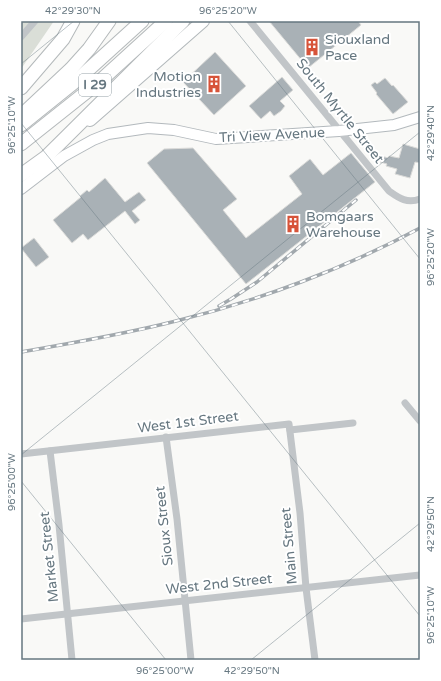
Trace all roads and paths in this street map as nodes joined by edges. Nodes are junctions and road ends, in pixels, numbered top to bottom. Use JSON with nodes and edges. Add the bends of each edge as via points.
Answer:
{"nodes":[{"id":1,"x":35,"y":21,"type":"edge"},
{"id":2,"x":73,"y":21,"type":"edge"},
{"id":3,"x":109,"y":21,"type":"edge"},
{"id":4,"x":142,"y":21,"type":"edge"},
{"id":5,"x":166,"y":21,"type":"edge"},
{"id":6,"x":183,"y":21,"type":"edge"},
{"id":7,"x":203,"y":21,"type":"edge"},
{"id":8,"x":250,"y":21,"type":"edge"},
{"id":9,"x":21,"y":37,"type":"edge"},
{"id":10,"x":21,"y":88,"type":"edge"},
{"id":11,"x":21,"y":115,"type":"edge"},
{"id":12,"x":420,"y":117,"type":"edge"},
{"id":13,"x":21,"y":125,"type":"edge"},
{"id":14,"x":340,"y":131,"type":"junction"},
{"id":15,"x":21,"y":144,"type":"edge"},
{"id":16,"x":46,"y":157,"type":"junction"},
{"id":17,"x":21,"y":175,"type":"edge"},
{"id":18,"x":21,"y":189,"type":"edge"},
{"id":19,"x":420,"y":199,"type":"edge"},
{"id":20,"x":405,"y":403,"type":"dead end"},
{"id":21,"x":420,"y":421,"type":"edge"},
{"id":22,"x":353,"y":423,"type":"dead end"},
{"id":23,"x":290,"y":430,"type":"junction"},
{"id":24,"x":166,"y":437,"type":"junction"},
{"id":25,"x":50,"y":451,"type":"junction"},
{"id":26,"x":21,"y":454,"type":"edge"},
{"id":27,"x":420,"y":575,"type":"edge"},
{"id":28,"x":306,"y":588,"type":"junction"},
{"id":29,"x":184,"y":601,"type":"junction"},
{"id":30,"x":67,"y":613,"type":"junction"},
{"id":31,"x":21,"y":619,"type":"edge"},
{"id":32,"x":72,"y":660,"type":"edge"},
{"id":33,"x":191,"y":660,"type":"edge"},
{"id":34,"x":315,"y":660,"type":"edge"}],
"edges":[{"from":1,"to":9,"type":"street"},
{"from":2,"to":10,"type":"highway","via":[[63,39]]},
{"from":3,"to":11,"type":"highway","via":[[71,69]]},
{"from":4,"to":13,"type":"highway","number":"I 29","via":[[77,80]]},
{"from":5,"to":15,"type":"highway","number":"I 29","via":[[99,82]]},
{"from":6,"to":16,"type":"highway"},
{"from":7,"to":16,"type":"main road"},
{"from":8,"to":14,"type":"street","name":"South Myrtle Street"},
{"from":12,"to":14,"type":"street","name":"Tri View Avenue","via":[[394,125]]},
{"from":14,"to":18,"type":"street","name":"Tri View Avenue","via":[[216,138],[148,128],[108,134],[64,156]]},
{"from":14,"to":19,"type":"street","name":"South Myrtle Street","via":[[389,190],[402,200]]},
{"from":16,"to":17,"type":"highway"},
{"from":20,"to":21,"type":"street"},
{"from":22,"to":23,"type":"street","name":"West 1st Street"},
{"from":23,"to":24,"type":"street","name":"West 1st Street","via":[[289,424]]},
{"from":23,"to":28,"type":"street","name":"Main Street"},
{"from":24,"to":25,"type":"street","name":"West 1st Street"},
{"from":24,"to":29,"type":"street","name":"Sioux Street"},
{"from":25,"to":26,"type":"street","name":"West 1st Street"},
{"from":25,"to":30,"type":"street","name":"Market Street"},
{"from":27,"to":28,"type":"street","name":"West 2nd Street"},
{"from":28,"to":29,"type":"street","name":"West 2nd Street"},
{"from":28,"to":34,"type":"street","name":"Main Street"},
{"from":29,"to":30,"type":"street","name":"West 2nd Street"},
{"from":29,"to":33,"type":"street","name":"Sioux Street"},
{"from":30,"to":31,"type":"street","name":"West 2nd Street"},
{"from":30,"to":32,"type":"street","name":"Market Street"}]}
